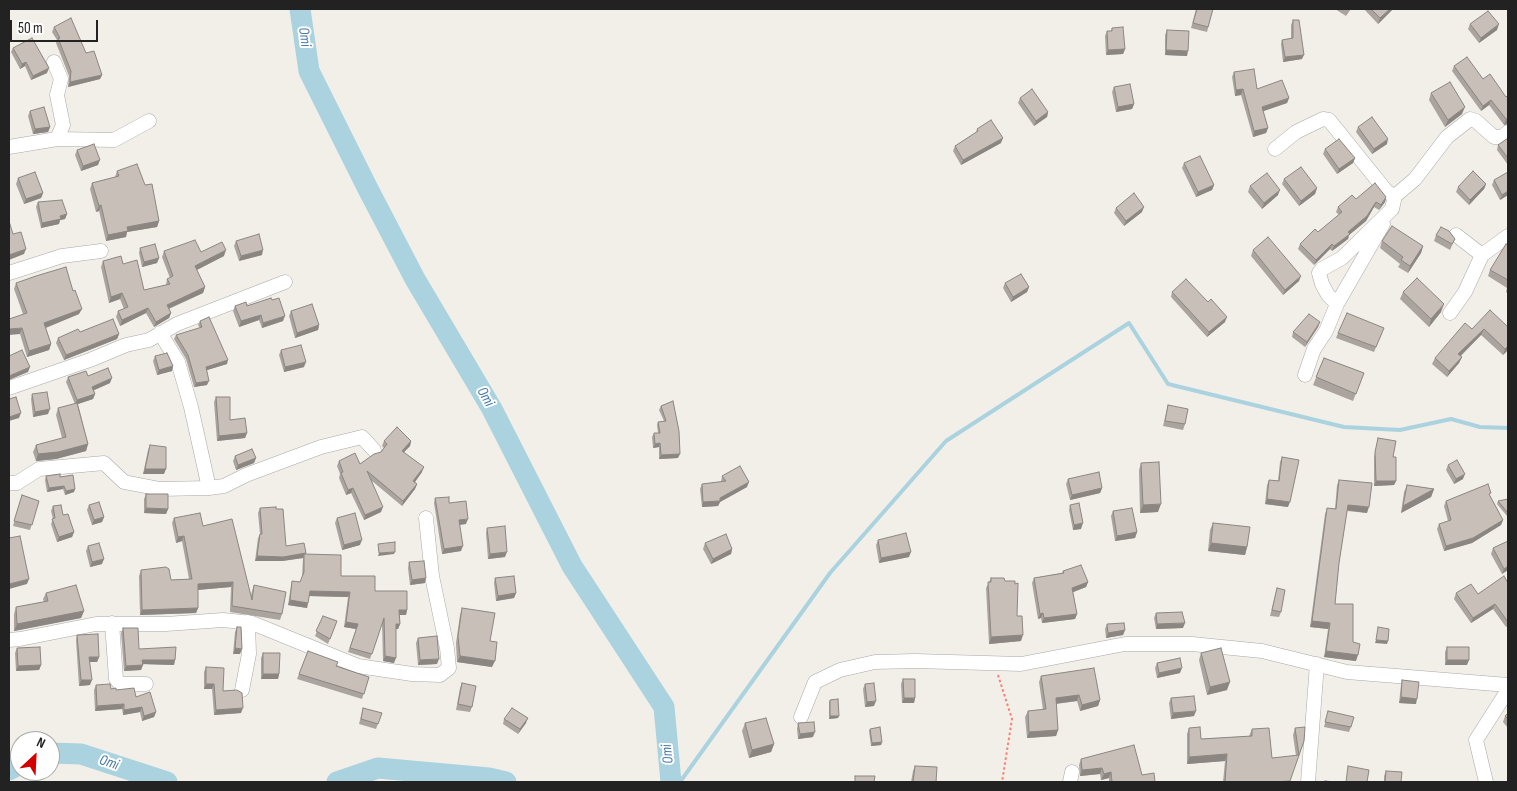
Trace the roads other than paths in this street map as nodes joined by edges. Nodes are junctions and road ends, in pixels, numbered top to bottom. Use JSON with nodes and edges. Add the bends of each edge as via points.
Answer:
{"nodes":[{"id":1,"x":54,"y":62,"type":"dead end"},
{"id":2,"x":149,"y":121,"type":"dead end"},
{"id":3,"x":1508,"y":132,"type":"edge"},
{"id":4,"x":57,"y":139,"type":"junction"},
{"id":5,"x":9,"y":147,"type":"edge"},
{"id":6,"x":1275,"y":149,"type":"dead end"},
{"id":7,"x":1394,"y":202,"type":"junction"},
{"id":8,"x":1456,"y":235,"type":"dead end"},
{"id":9,"x":1508,"y":236,"type":"edge"},
{"id":10,"x":101,"y":250,"type":"dead end"},
{"id":11,"x":1482,"y":255,"type":"junction"},
{"id":12,"x":9,"y":273,"type":"edge"},
{"id":13,"x":285,"y":282,"type":"dead end"},
{"id":14,"x":1337,"y":304,"type":"junction"},
{"id":15,"x":1450,"y":313,"type":"dead end"},
{"id":16,"x":160,"y":333,"type":"junction"},
{"id":17,"x":1305,"y":375,"type":"dead end"},
{"id":18,"x":9,"y":388,"type":"edge"},
{"id":19,"x":374,"y":450,"type":"dead end"},
{"id":20,"x":9,"y":483,"type":"edge"},
{"id":21,"x":209,"y":488,"type":"junction"},
{"id":22,"x":426,"y":518,"type":"dead end"},
{"id":23,"x":248,"y":622,"type":"junction"},
{"id":24,"x":112,"y":623,"type":"junction"},
{"id":25,"x":9,"y":640,"type":"edge"},
{"id":26,"x":1317,"y":664,"type":"junction"},
{"id":27,"x":146,"y":684,"type":"dead end"},
{"id":28,"x":1508,"y":685,"type":"edge"},
{"id":29,"x":242,"y":690,"type":"dead end"},
{"id":30,"x":1508,"y":690,"type":"edge"},
{"id":31,"x":801,"y":717,"type":"dead end"},
{"id":32,"x":1308,"y":782,"type":"edge"},
{"id":33,"x":1486,"y":782,"type":"edge"}],
"edges":[{"from":1,"to":4,"type":"street","via":[[61,79],[57,96],[63,125]]},
{"from":2,"to":4,"type":"street","via":[[114,140]]},
{"from":3,"to":7,"type":"street","via":[[1502,137],[1494,137],[1476,120],[1463,123],[1447,136],[1416,180]]},
{"from":4,"to":5,"type":"street"},
{"from":6,"to":7,"type":"street","via":[[1296,132],[1323,119],[1329,120]]},
{"from":7,"to":14,"type":"street"},
{"from":7,"to":14,"type":"street","via":[[1342,258],[1319,273],[1328,295]]},
{"from":8,"to":11,"type":"street"},
{"from":9,"to":11,"type":"street"},
{"from":10,"to":12,"type":"street","via":[[62,256]]},
{"from":11,"to":15,"type":"street","via":[[1465,292]]},
{"from":13,"to":16,"type":"street","via":[[222,305]]},
{"from":14,"to":17,"type":"street"},
{"from":16,"to":18,"type":"street","via":[[149,340],[126,344]]},
{"from":16,"to":21,"type":"street","via":[[178,362]]},
{"from":19,"to":21,"type":"street","via":[[362,437],[353,439],[321,447],[224,486]]},
{"from":20,"to":21,"type":"street","via":[[17,483],[39,469],[104,463],[124,482],[160,489]]},
{"from":22,"to":23,"type":"street","via":[[432,576],[449,668],[440,674],[412,674],[358,666]]},
{"from":23,"to":24,"type":"street"},
{"from":23,"to":29,"type":"street","via":[[249,654]]},
{"from":24,"to":25,"type":"street"},
{"from":24,"to":27,"type":"street","via":[[116,679],[120,684]]},
{"from":26,"to":28,"type":"street","via":[[1347,672]]},
{"from":26,"to":31,"type":"street","via":[[1262,651],[1173,644],[1125,644],[1021,664],[875,662],[840,670],[815,682]]},
{"from":26,"to":32,"type":"street"},
{"from":30,"to":33,"type":"street","via":[[1476,740]]}]}
